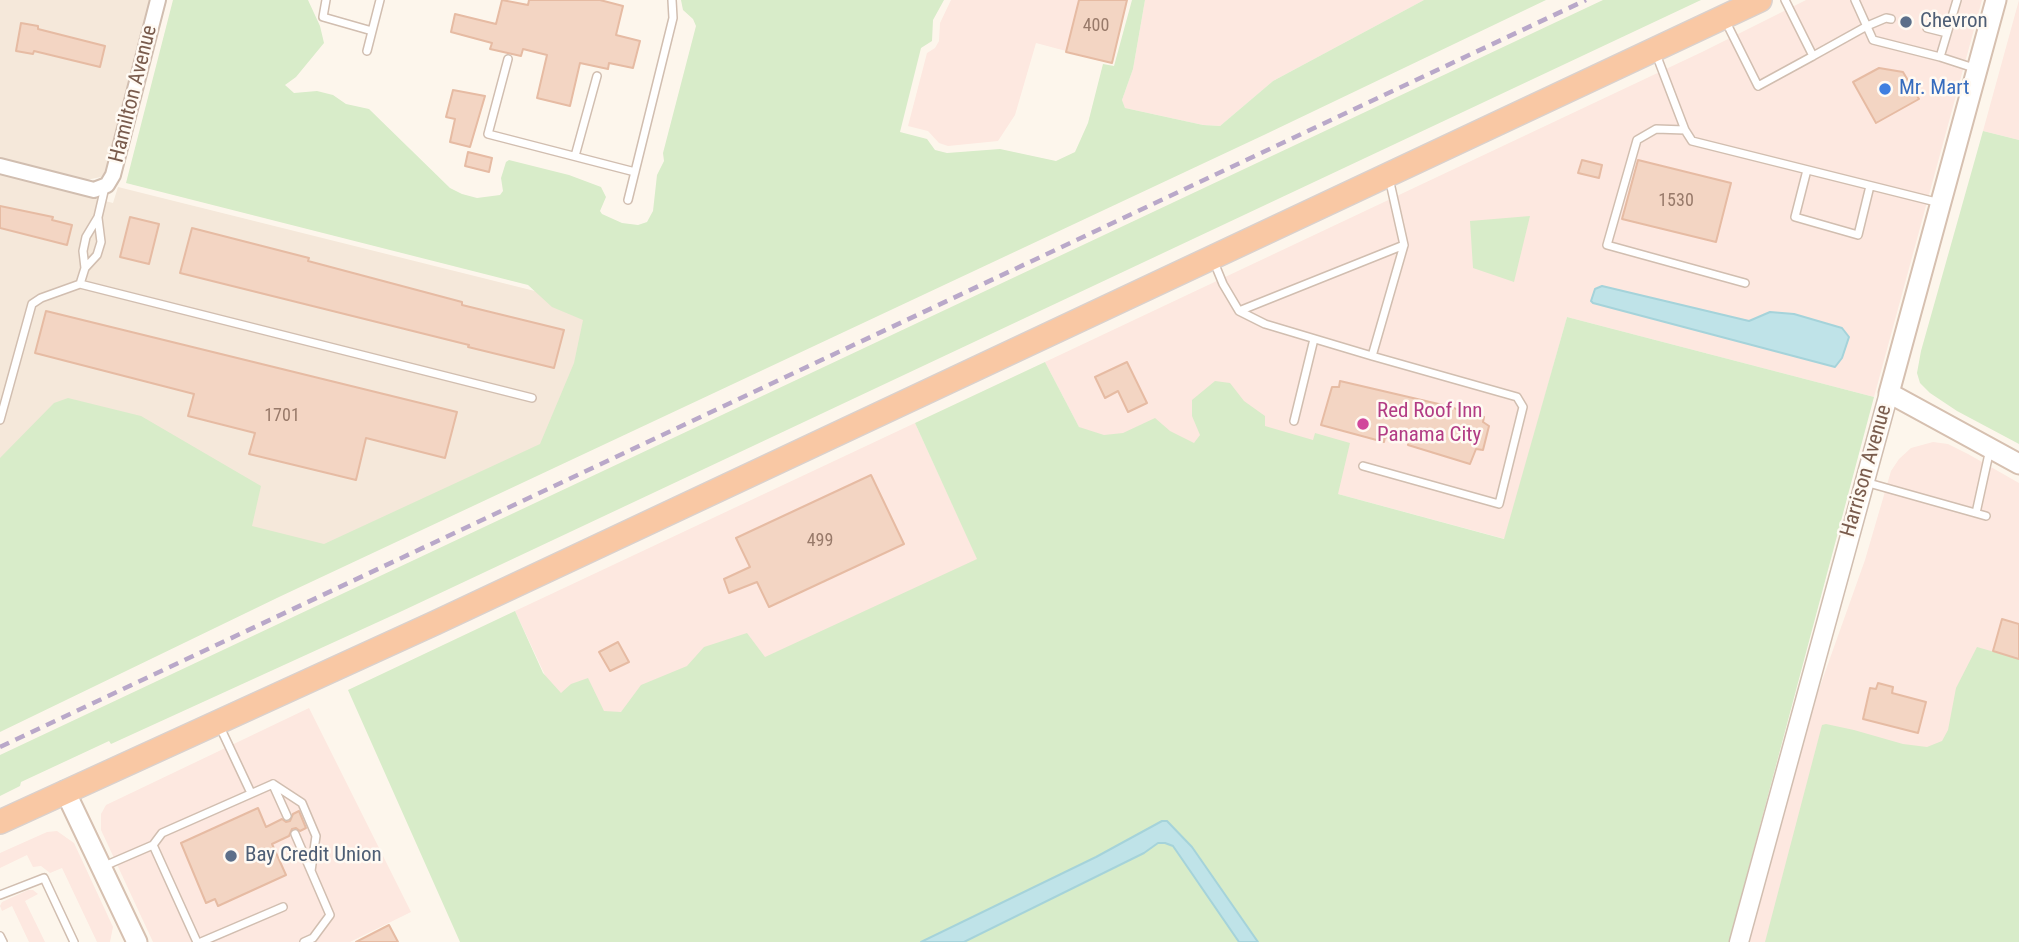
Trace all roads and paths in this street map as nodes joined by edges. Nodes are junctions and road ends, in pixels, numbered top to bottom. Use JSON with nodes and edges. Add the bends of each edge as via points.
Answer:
{"nodes":[{"id":1,"x":158,"y":0,"type":"edge"},
{"id":2,"x":326,"y":0,"type":"edge"},
{"id":3,"x":380,"y":0,"type":"edge"},
{"id":4,"x":672,"y":0,"type":"edge"},
{"id":5,"x":1760,"y":0,"type":"edge"},
{"id":6,"x":1785,"y":0,"type":"edge"},
{"id":7,"x":1856,"y":0,"type":"edge"},
{"id":8,"x":1957,"y":0,"type":"edge"},
{"id":9,"x":1996,"y":0,"type":"edge"},
{"id":10,"x":1724,"y":18,"type":"junction"},
{"id":11,"x":1891,"y":19,"type":"dead end"},
{"id":12,"x":1867,"y":26,"type":"junction"},
{"id":13,"x":1927,"y":28,"type":"dead end"},
{"id":14,"x":372,"y":31,"type":"junction"},
{"id":15,"x":1947,"y":33,"type":"junction"},
{"id":16,"x":367,"y":51,"type":"dead end"},
{"id":17,"x":1654,"y":51,"type":"junction"},
{"id":18,"x":1813,"y":56,"type":"junction"},
{"id":19,"x":1940,"y":57,"type":"junction"},
{"id":20,"x":508,"y":60,"type":"dead end"},
{"id":21,"x":1977,"y":69,"type":"junction"},
{"id":22,"x":597,"y":76,"type":"dead end"},
{"id":23,"x":1685,"y":130,"type":"junction"},
{"id":24,"x":575,"y":156,"type":"junction"},
{"id":25,"x":0,"y":166,"type":"edge"},
{"id":26,"x":1807,"y":170,"type":"junction"},
{"id":27,"x":635,"y":172,"type":"junction"},
{"id":28,"x":1388,"y":175,"type":"junction"},
{"id":29,"x":1870,"y":186,"type":"junction"},
{"id":30,"x":106,"y":187,"type":"junction"},
{"id":31,"x":628,"y":200,"type":"dead end"},
{"id":32,"x":1940,"y":204,"type":"junction"},
{"id":33,"x":98,"y":217,"type":"junction"},
{"id":34,"x":1404,"y":245,"type":"junction"},
{"id":35,"x":1212,"y":258,"type":"junction"},
{"id":36,"x":85,"y":268,"type":"junction"},
{"id":37,"x":1745,"y":283,"type":"dead end"},
{"id":38,"x":80,"y":284,"type":"junction"},
{"id":39,"x":1239,"y":311,"type":"junction"},
{"id":40,"x":1314,"y":339,"type":"junction"},
{"id":41,"x":1372,"y":356,"type":"junction"},
{"id":42,"x":1889,"y":393,"type":"junction"},
{"id":43,"x":531,"y":398,"type":"dead end"},
{"id":44,"x":0,"y":420,"type":"edge"},
{"id":45,"x":1294,"y":421,"type":"dead end"},
{"id":46,"x":1990,"y":448,"type":"junction"},
{"id":47,"x":2019,"y":464,"type":"edge"},
{"id":48,"x":1363,"y":466,"type":"dead end"},
{"id":49,"x":1864,"y":482,"type":"junction"},
{"id":50,"x":1976,"y":513,"type":"junction"},
{"id":51,"x":1986,"y":516,"type":"dead end"},
{"id":52,"x":218,"y":722,"type":"junction"},
{"id":53,"x":273,"y":784,"type":"junction"},
{"id":54,"x":65,"y":791,"type":"junction"},
{"id":55,"x":251,"y":793,"type":"junction"},
{"id":56,"x":287,"y":816,"type":"dead end"},
{"id":57,"x":0,"y":822,"type":"edge"},
{"id":58,"x":295,"y":834,"type":"dead end"},
{"id":59,"x":153,"y":845,"type":"junction"},
{"id":60,"x":102,"y":867,"type":"junction"},
{"id":61,"x":311,"y":872,"type":"junction"},
{"id":62,"x":0,"y":895,"type":"edge"},
{"id":63,"x":283,"y":906,"type":"dead end"},
{"id":64,"x":0,"y":936,"type":"edge"},
{"id":65,"x":3,"y":942,"type":"edge"},
{"id":66,"x":74,"y":942,"type":"edge"},
{"id":67,"x":137,"y":942,"type":"edge"},
{"id":68,"x":199,"y":942,"type":"edge"},
{"id":69,"x":304,"y":942,"type":"edge"},
{"id":70,"x":1739,"y":942,"type":"edge"}],
"edges":[{"from":1,"to":30,"type":"street","name":"Hamilton Avenue","via":[[113,175]]},
{"from":2,"to":14,"type":"lane","via":[[323,17]]},
{"from":3,"to":14,"type":"lane"},
{"from":4,"to":27,"type":"lane","via":[[673,18]]},
{"from":5,"to":10,"type":"highway"},
{"from":6,"to":18,"type":"lane"},
{"from":7,"to":12,"type":"lane"},
{"from":8,"to":15,"type":"lane"},
{"from":9,"to":21,"type":"main road","name":"Harrison Avenue"},
{"from":10,"to":17,"type":"highway"},
{"from":10,"to":18,"type":"lane","via":[[1758,86]]},
{"from":11,"to":12,"type":"lane"},
{"from":12,"to":18,"type":"lane"},
{"from":12,"to":19,"type":"lane","via":[[1873,40]]},
{"from":13,"to":15,"type":"lane"},
{"from":14,"to":16,"type":"lane"},
{"from":15,"to":19,"type":"lane"},
{"from":17,"to":23,"type":"lane"},
{"from":17,"to":28,"type":"highway"},
{"from":19,"to":21,"type":"lane"},
{"from":20,"to":24,"type":"lane","via":[[488,134]]},
{"from":21,"to":32,"type":"main road","name":"Harrison Avenue"},
{"from":22,"to":24,"type":"lane"},
{"from":23,"to":26,"type":"lane","via":[[1692,141]]},
{"from":23,"to":37,"type":"lane","via":[[1656,129],[1637,139],[1607,245]]},
{"from":24,"to":27,"type":"lane"},
{"from":25,"to":30,"type":"street","via":[[94,190]]},
{"from":26,"to":29,"type":"lane"},
{"from":26,"to":29,"type":"lane","via":[[1795,217],[1858,235]]},
{"from":27,"to":31,"type":"lane"},
{"from":28,"to":34,"type":"lane"},
{"from":28,"to":35,"type":"highway"},
{"from":29,"to":32,"type":"lane"},
{"from":30,"to":33,"type":"lane"},
{"from":32,"to":42,"type":"main road","name":"Harrison Avenue"},
{"from":33,"to":36,"type":"lane","via":[[86,237]]},
{"from":33,"to":36,"type":"lane","via":[[101,243],[97,256]]},
{"from":34,"to":39,"type":"lane"},
{"from":34,"to":41,"type":"lane"},
{"from":35,"to":39,"type":"lane"},
{"from":35,"to":52,"type":"highway"},
{"from":36,"to":38,"type":"lane"},
{"from":38,"to":43,"type":"lane"},
{"from":38,"to":44,"type":"lane","via":[[32,304]]},
{"from":39,"to":40,"type":"lane"},
{"from":40,"to":41,"type":"lane"},
{"from":40,"to":45,"type":"lane"},
{"from":41,"to":48,"type":"lane","via":[[1517,397],[1523,407],[1499,504]]},
{"from":42,"to":46,"type":"main road"},
{"from":42,"to":49,"type":"street","name":"Harrison Avenue"},
{"from":46,"to":47,"type":"main road"},
{"from":46,"to":50,"type":"lane"},
{"from":49,"to":50,"type":"lane"},
{"from":49,"to":70,"type":"street","name":"Harrison Avenue"},
{"from":50,"to":51,"type":"lane"},
{"from":52,"to":54,"type":"highway"},
{"from":52,"to":55,"type":"lane"},
{"from":53,"to":55,"type":"lane"},
{"from":53,"to":56,"type":"lane"},
{"from":53,"to":61,"type":"lane","via":[[302,803],[316,836]]},
{"from":54,"to":57,"type":"highway"},
{"from":54,"to":60,"type":"main road"},
{"from":55,"to":59,"type":"lane","via":[[162,833]]},
{"from":58,"to":61,"type":"lane"},
{"from":59,"to":60,"type":"lane"},
{"from":59,"to":68,"type":"lane"},
{"from":60,"to":67,"type":"main road"},
{"from":61,"to":69,"type":"lane","via":[[330,915]]},
{"from":62,"to":66,"type":"lane","via":[[44,878]]},
{"from":63,"to":68,"type":"lane"},
{"from":64,"to":65,"type":"lane"}]}
